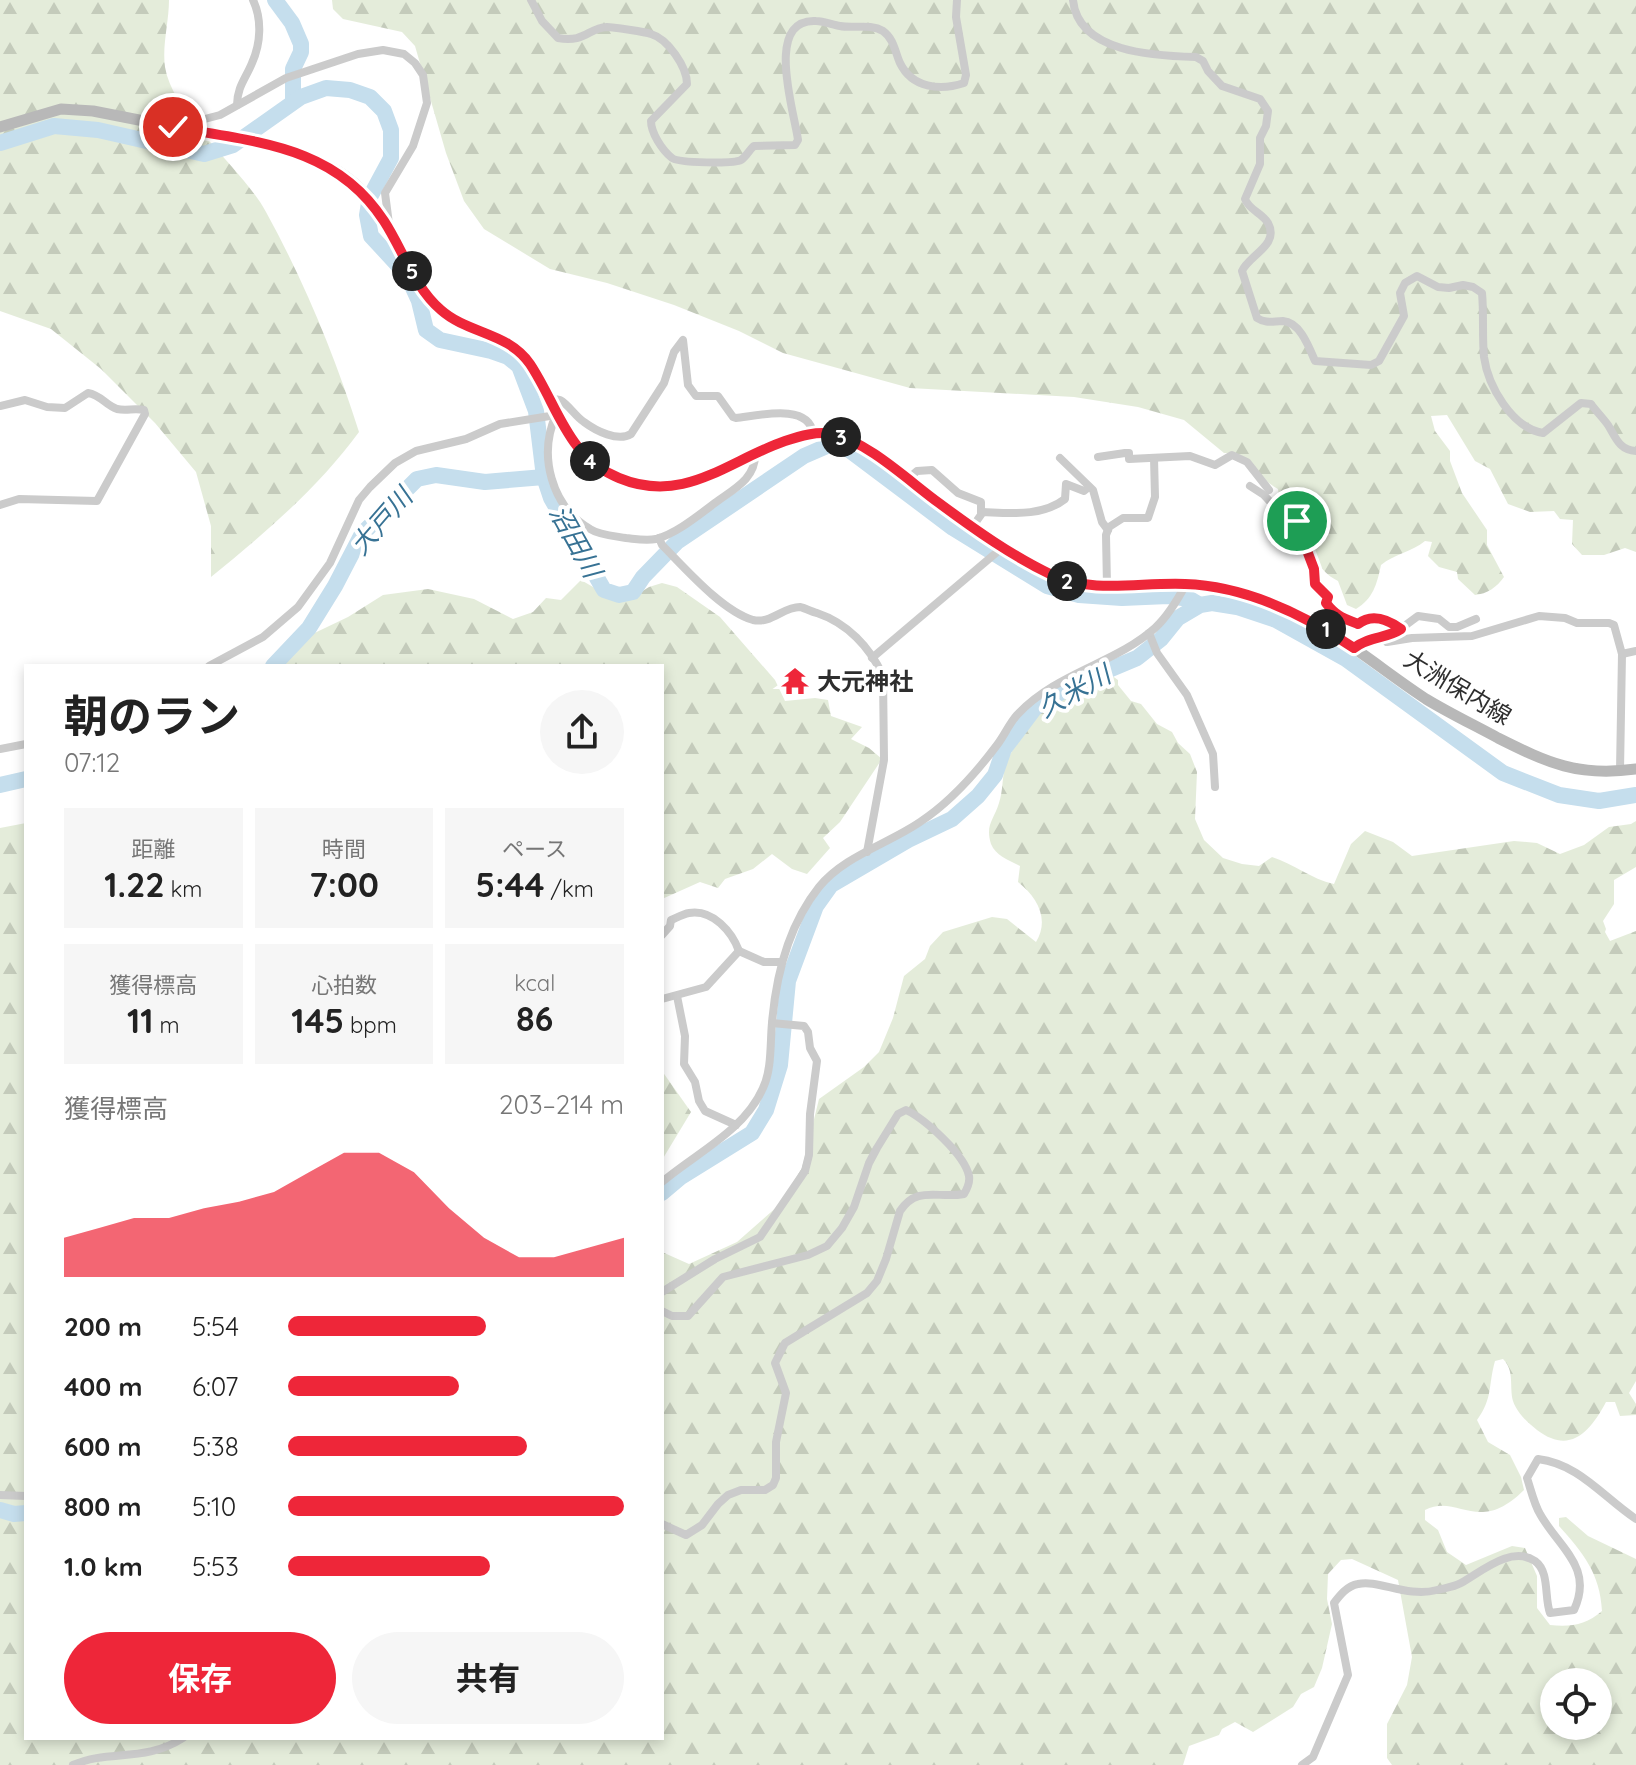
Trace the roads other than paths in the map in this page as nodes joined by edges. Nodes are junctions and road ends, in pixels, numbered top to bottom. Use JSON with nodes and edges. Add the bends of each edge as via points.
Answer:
{"nodes":[{"id":1,"x":253,"y":0,"type":"edge"},
{"id":2,"x":531,"y":0,"type":"edge"},
{"id":3,"x":957,"y":0,"type":"edge"},
{"id":4,"x":1073,"y":0,"type":"edge"},
{"id":5,"x":237,"y":105,"type":"junction"},
{"id":6,"x":0,"y":127,"type":"edge"},
{"id":7,"x":173,"y":127,"type":"junction"},
{"id":8,"x":389,"y":228,"type":"junction"},
{"id":9,"x":547,"y":399,"type":"junction"},
{"id":10,"x":0,"y":406,"type":"edge"},
{"id":11,"x":556,"y":415,"type":"junction"},
{"id":12,"x":813,"y":434,"type":"junction"},
{"id":13,"x":1636,"y":451,"type":"edge"},
{"id":14,"x":755,"y":454,"type":"junction"},
{"id":15,"x":1098,"y":457,"type":"dead end"},
{"id":16,"x":1060,"y":458,"type":"dead end"},
{"id":17,"x":1154,"y":458,"type":"junction"},
{"id":18,"x":909,"y":478,"type":"junction"},
{"id":19,"x":1250,"y":486,"type":"dead end"},
{"id":20,"x":1089,"y":487,"type":"junction"},
{"id":21,"x":1269,"y":490,"type":"dead end"},
{"id":22,"x":0,"y":505,"type":"edge"},
{"id":23,"x":981,"y":513,"type":"junction"},
{"id":24,"x":973,"y":526,"type":"junction"},
{"id":25,"x":1108,"y":530,"type":"junction"},
{"id":26,"x":660,"y":542,"type":"junction"},
{"id":27,"x":1001,"y":548,"type":"junction"},
{"id":28,"x":1107,"y":586,"type":"junction"},
{"id":29,"x":1185,"y":586,"type":"junction"},
{"id":30,"x":1476,"y":619,"type":"dead end"},
{"id":31,"x":1401,"y":629,"type":"junction"},
{"id":32,"x":1149,"y":633,"type":"junction"},
{"id":33,"x":1387,"y":642,"type":"dead end"},
{"id":34,"x":1354,"y":648,"type":"junction"},
{"id":35,"x":1636,"y":651,"type":"edge"},
{"id":36,"x":1622,"y":654,"type":"junction"},
{"id":37,"x":872,"y":658,"type":"junction"},
{"id":38,"x":213,"y":664,"type":"edge"},
{"id":39,"x":24,"y":744,"type":"edge"},
{"id":40,"x":0,"y":749,"type":"edge"},
{"id":41,"x":1636,"y":769,"type":"edge"},
{"id":42,"x":1620,"y":771,"type":"junction"},
{"id":43,"x":1215,"y":787,"type":"dead end"},
{"id":44,"x":867,"y":852,"type":"junction"},
{"id":45,"x":664,"y":933,"type":"edge"},
{"id":46,"x":739,"y":951,"type":"junction"},
{"id":47,"x":781,"y":962,"type":"junction"},
{"id":48,"x":677,"y":996,"type":"junction"},
{"id":49,"x":664,"y":999,"type":"edge"},
{"id":50,"x":775,"y":1023,"type":"junction"},
{"id":51,"x":736,"y":1125,"type":"junction"},
{"id":52,"x":664,"y":1180,"type":"edge"},
{"id":53,"x":664,"y":1291,"type":"edge"},
{"id":54,"x":664,"y":1312,"type":"edge"},
{"id":55,"x":0,"y":1495,"type":"edge"},
{"id":56,"x":24,"y":1496,"type":"edge"},
{"id":57,"x":1636,"y":1519,"type":"edge"},
{"id":58,"x":664,"y":1525,"type":"edge"},
{"id":59,"x":178,"y":1740,"type":"edge"},
{"id":60,"x":73,"y":1765,"type":"edge"},
{"id":61,"x":1302,"y":1765,"type":"edge"}],
"edges":[{"from":1,"to":5,"type":"street","via":[[259,35]]},
{"from":2,"to":3,"type":"street","via":[[558,38],[577,39],[608,27],[657,37],[682,65],[687,84],[651,121],[651,132],[679,161],[729,163],[741,160],[754,146],[795,145],[798,140],[785,66],[790,40],[804,23],[881,30],[913,81],[927,86],[964,83]]},
{"from":4,"to":13,"type":"street","via":[[1079,19],[1108,43],[1128,52],[1196,57],[1222,86],[1265,105],[1268,120],[1260,138],[1260,164],[1245,199],[1270,232],[1268,245],[1242,271],[1257,318],[1295,326],[1315,361],[1371,365],[1379,361],[1404,316],[1400,293],[1405,283],[1417,276],[1438,287],[1473,287],[1482,293],[1484,359],[1514,418],[1543,433],[1581,403],[1591,404],[1615,440]]},
{"from":5,"to":7,"type":"street"},
{"from":5,"to":8,"type":"street","via":[[286,78],[358,54],[404,54],[423,75],[427,103],[413,146],[385,193]]},
{"from":6,"to":7,"type":"main road","name":"大洲保内線","via":[[61,109]]},
{"from":7,"to":8,"type":"main road","name":"大洲保内線","via":[[288,149],[326,164],[365,193]]},
{"from":8,"to":9,"type":"main road","name":"大洲保内線","via":[[428,297],[458,322],[518,351]]},
{"from":9,"to":11,"type":"main road","name":"大洲保内線"},
{"from":9,"to":12,"type":"street","via":[[559,399],[596,429],[626,437],[659,392],[683,340],[688,385],[696,396],[718,396],[736,418],[791,414],[807,420]]},
{"from":10,"to":22,"type":"street","via":[[25,400],[65,408],[88,393],[116,409],[145,414],[97,501],[19,499]]},
{"from":11,"to":14,"type":"main road","name":"大洲保内線","via":[[586,458],[641,486],[681,486]]},
{"from":11,"to":26,"type":"street","via":[[548,444],[549,473],[566,508],[591,530]]},
{"from":11,"to":38,"type":"street","via":[[500,424],[395,463],[359,500],[330,563],[298,607],[263,637]]},
{"from":12,"to":14,"type":"main road","name":"大洲保内線"},
{"from":12,"to":18,"type":"main road","name":"大洲保内線","via":[[851,441]]},
{"from":14,"to":26,"type":"street","via":[[755,464],[740,485]]},
{"from":15,"to":17,"type":"street","via":[[1129,453],[1129,459]]},
{"from":16,"to":20,"type":"street"},
{"from":17,"to":21,"type":"street","via":[[1190,456],[1215,465],[1232,455],[1254,468]]},
{"from":17,"to":25,"type":"street","via":[[1155,497],[1148,518],[1123,518]]},
{"from":18,"to":23,"type":"street","via":[[932,470],[958,493],[981,502]]},
{"from":18,"to":24,"type":"main road","name":"大洲保内線"},
{"from":19,"to":31,"type":"street","via":[[1300,524],[1315,584],[1328,597],[1332,612],[1358,624],[1367,618],[1389,619]]},
{"from":20,"to":23,"type":"street","via":[[1084,491],[1066,484],[1065,499],[1046,510]]},
{"from":20,"to":25,"type":"street"},
{"from":23,"to":24,"type":"street"},
{"from":24,"to":27,"type":"main road","name":"大洲保内線"},
{"from":25,"to":28,"type":"street"},
{"from":26,"to":37,"type":"street","via":[[719,600],[751,619],[772,619],[799,607],[833,618]]},
{"from":27,"to":28,"type":"main road","name":"大洲保内線","via":[[1070,582]]},
{"from":27,"to":37,"type":"street"},
{"from":28,"to":29,"type":"main road","name":"大洲保内線"},
{"from":29,"to":32,"type":"street"},
{"from":29,"to":34,"type":"main road","name":"大洲保内線","via":[[1212,587],[1273,604]]},
{"from":30,"to":31,"type":"street","via":[[1449,627],[1439,619],[1418,616]]},
{"from":31,"to":34,"type":"street","via":[[1368,638]]},
{"from":32,"to":43,"type":"street","via":[[1187,695],[1213,754]]},
{"from":32,"to":44,"type":"street","via":[[1058,681],[1017,715],[996,747],[945,803]]},
{"from":33,"to":36,"type":"street","via":[[1472,636],[1551,616],[1614,625]]},
{"from":34,"to":42,"type":"main road","name":"大洲保内線","via":[[1427,699],[1546,762]]},
{"from":35,"to":36,"type":"street"},
{"from":36,"to":42,"type":"street"},
{"from":37,"to":44,"type":"street","via":[[883,676],[884,760]]},
{"from":39,"to":40,"type":"street"},
{"from":41,"to":42,"type":"main road","name":"大洲保内線"},
{"from":44,"to":47,"type":"street","via":[[819,887]]},
{"from":45,"to":46,"type":"street","via":[[671,920],[691,912],[706,915],[723,925]]},
{"from":46,"to":47,"type":"street","via":[[764,962]]},
{"from":46,"to":48,"type":"street","via":[[706,987]]},
{"from":47,"to":50,"type":"street"},
{"from":48,"to":49,"type":"street"},
{"from":48,"to":51,"type":"street","via":[[684,1064],[699,1101],[705,1111]]},
{"from":50,"to":51,"type":"street","via":[[767,1079]]},
{"from":50,"to":53,"type":"street","via":[[804,1026],[817,1061],[805,1171],[760,1237]]},
{"from":51,"to":52,"type":"street"},
{"from":54,"to":58,"type":"street","via":[[688,1316],[723,1277],[827,1246],[854,1207],[877,1148],[906,1110],[938,1133],[969,1175],[964,1194],[914,1196],[906,1202],[877,1281],[867,1293],[785,1343],[775,1363],[786,1393],[773,1485],[728,1495],[686,1535]]},
{"from":55,"to":56,"type":"street"},
{"from":57,"to":61,"type":"street","via":[[1577,1472],[1538,1459],[1527,1478],[1540,1514],[1576,1565],[1581,1596],[1574,1610],[1550,1613],[1544,1572],[1526,1557],[1508,1557],[1458,1585],[1422,1594],[1358,1583],[1344,1591],[1334,1603],[1348,1675],[1313,1757]]},
{"from":59,"to":60,"type":"street","via":[[144,1755]]}]}
